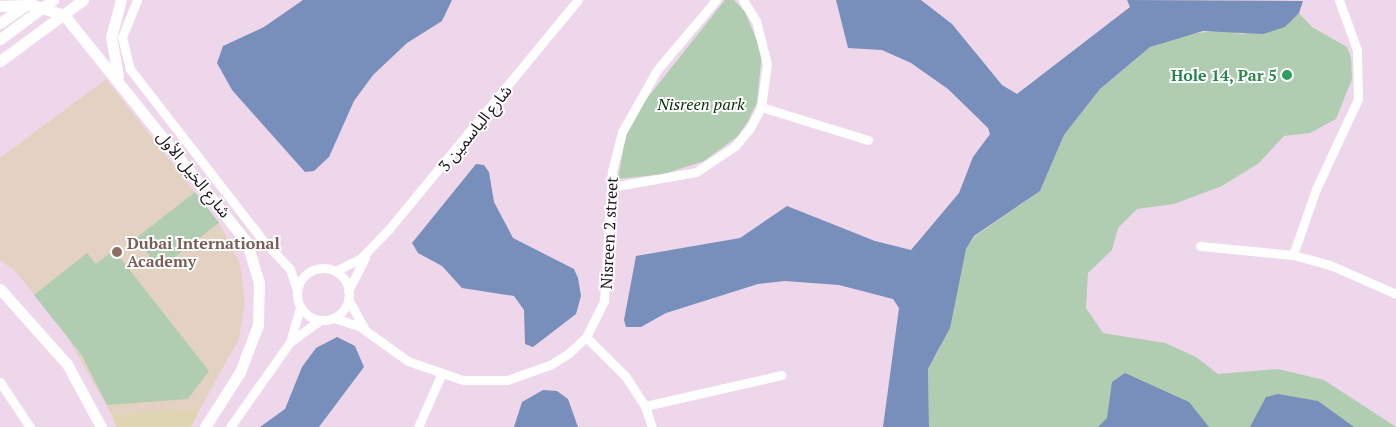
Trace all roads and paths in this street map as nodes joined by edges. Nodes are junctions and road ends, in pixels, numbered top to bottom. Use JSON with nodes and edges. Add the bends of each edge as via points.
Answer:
{"nodes":[{"id":1,"x":9,"y":0,"type":"edge"},
{"id":2,"x":32,"y":0,"type":"edge"},
{"id":3,"x":53,"y":0,"type":"edge"},
{"id":4,"x":83,"y":0,"type":"edge"},
{"id":5,"x":120,"y":0,"type":"edge"},
{"id":6,"x":137,"y":0,"type":"edge"},
{"id":7,"x":578,"y":0,"type":"edge"},
{"id":8,"x":716,"y":0,"type":"edge"},
{"id":9,"x":743,"y":0,"type":"edge"},
{"id":10,"x":1339,"y":0,"type":"edge"},
{"id":11,"x":0,"y":6,"type":"edge"},
{"id":12,"x":64,"y":16,"type":"junction"},
{"id":13,"x":0,"y":23,"type":"edge"},
{"id":14,"x":0,"y":39,"type":"edge"},
{"id":15,"x":0,"y":61,"type":"edge"},
{"id":16,"x":126,"y":91,"type":"junction"},
{"id":17,"x":761,"y":108,"type":"junction"},
{"id":18,"x":868,"y":140,"type":"dead end"},
{"id":19,"x":611,"y":187,"type":"junction"},
{"id":20,"x":1200,"y":246,"type":"dead end"},
{"id":21,"x":368,"y":253,"type":"junction"},
{"id":22,"x":1293,"y":255,"type":"junction"},
{"id":23,"x":334,"y":271,"type":"junction"},
{"id":24,"x":0,"y":289,"type":"edge"},
{"id":25,"x":297,"y":292,"type":"junction"},
{"id":26,"x":1396,"y":294,"type":"edge"},
{"id":27,"x":348,"y":295,"type":"junction"},
{"id":28,"x":300,"y":307,"type":"junction"},
{"id":29,"x":334,"y":318,"type":"junction"},
{"id":30,"x":320,"y":320,"type":"junction"},
{"id":31,"x":366,"y":330,"type":"junction"},
{"id":32,"x":586,"y":337,"type":"junction"},
{"id":33,"x":290,"y":342,"type":"junction"},
{"id":34,"x":441,"y":374,"type":"junction"},
{"id":35,"x":782,"y":375,"type":"dead end"},
{"id":36,"x":0,"y":382,"type":"edge"},
{"id":37,"x":645,"y":406,"type":"junction"},
{"id":38,"x":30,"y":427,"type":"edge"},
{"id":39,"x":101,"y":427,"type":"edge"},
{"id":40,"x":206,"y":427,"type":"edge"},
{"id":41,"x":230,"y":427,"type":"edge"},
{"id":42,"x":418,"y":427,"type":"edge"},
{"id":43,"x":652,"y":427,"type":"edge"}],
"edges":[{"from":1,"to":11,"type":"main road"},
{"from":2,"to":13,"type":"main road"},
{"from":3,"to":14,"type":"main road"},
{"from":4,"to":12,"type":"main road"},
{"from":5,"to":16,"type":"main road","via":[[111,50]]},
{"from":6,"to":25,"type":"street","via":[[122,37],[130,70],[290,269]]},
{"from":7,"to":21,"type":"street","name":"شارع الياسمين 3"},
{"from":8,"to":19,"type":"street","name":"Nisreen 2 street","via":[[657,70],[632,110],[615,155]]},
{"from":9,"to":17,"type":"street","via":[[756,21],[767,64]]},
{"from":10,"to":22,"type":"street","via":[[1357,50],[1358,99],[1316,189]]},
{"from":11,"to":12,"type":"main road","via":[[33,5]]},
{"from":12,"to":15,"type":"main road"},
{"from":12,"to":16,"type":"main road","name":"شارع الخيل الأول"},
{"from":16,"to":40,"type":"main road","name":"شارع الخيل الأول","via":[[236,225],[255,262],[260,304],[253,346]]},
{"from":17,"to":18,"type":"street"},
{"from":17,"to":19,"type":"street","via":[[734,146],[696,172]]},
{"from":19,"to":32,"type":"street","name":"Nisreen 2 street","via":[[609,280],[604,301]]},
{"from":20,"to":22,"type":"street"},
{"from":21,"to":23,"type":"street","name":"شارع الياسمين 3"},
{"from":21,"to":27,"type":"street","name":"شارع الياسمين 3"},
{"from":22,"to":26,"type":"street","via":[[1365,279]]},
{"from":23,"to":25,"type":"street","via":[[310,271]]},
{"from":23,"to":27,"type":"street"},
{"from":24,"to":39,"type":"main road","via":[[67,364]]},
{"from":25,"to":28,"type":"street"},
{"from":27,"to":29,"type":"street"},
{"from":27,"to":31,"type":"street","name":"Nisreen 2 street"},
{"from":28,"to":30,"type":"street"},
{"from":28,"to":33,"type":"street"},
{"from":29,"to":30,"type":"street"},
{"from":29,"to":31,"type":"street","name":"Nisreen 2 street"},
{"from":30,"to":33,"type":"street"},
{"from":31,"to":34,"type":"street","name":"Nisreen 2 street","via":[[408,361]]},
{"from":32,"to":34,"type":"street","name":"Nisreen 2 street","via":[[550,365],[522,376],[485,382]]},
{"from":32,"to":37,"type":"street","via":[[626,377]]},
{"from":33,"to":41,"type":"street"},
{"from":34,"to":42,"type":"street"},
{"from":35,"to":37,"type":"street"},
{"from":36,"to":38,"type":"street"},
{"from":37,"to":43,"type":"street"}]}
